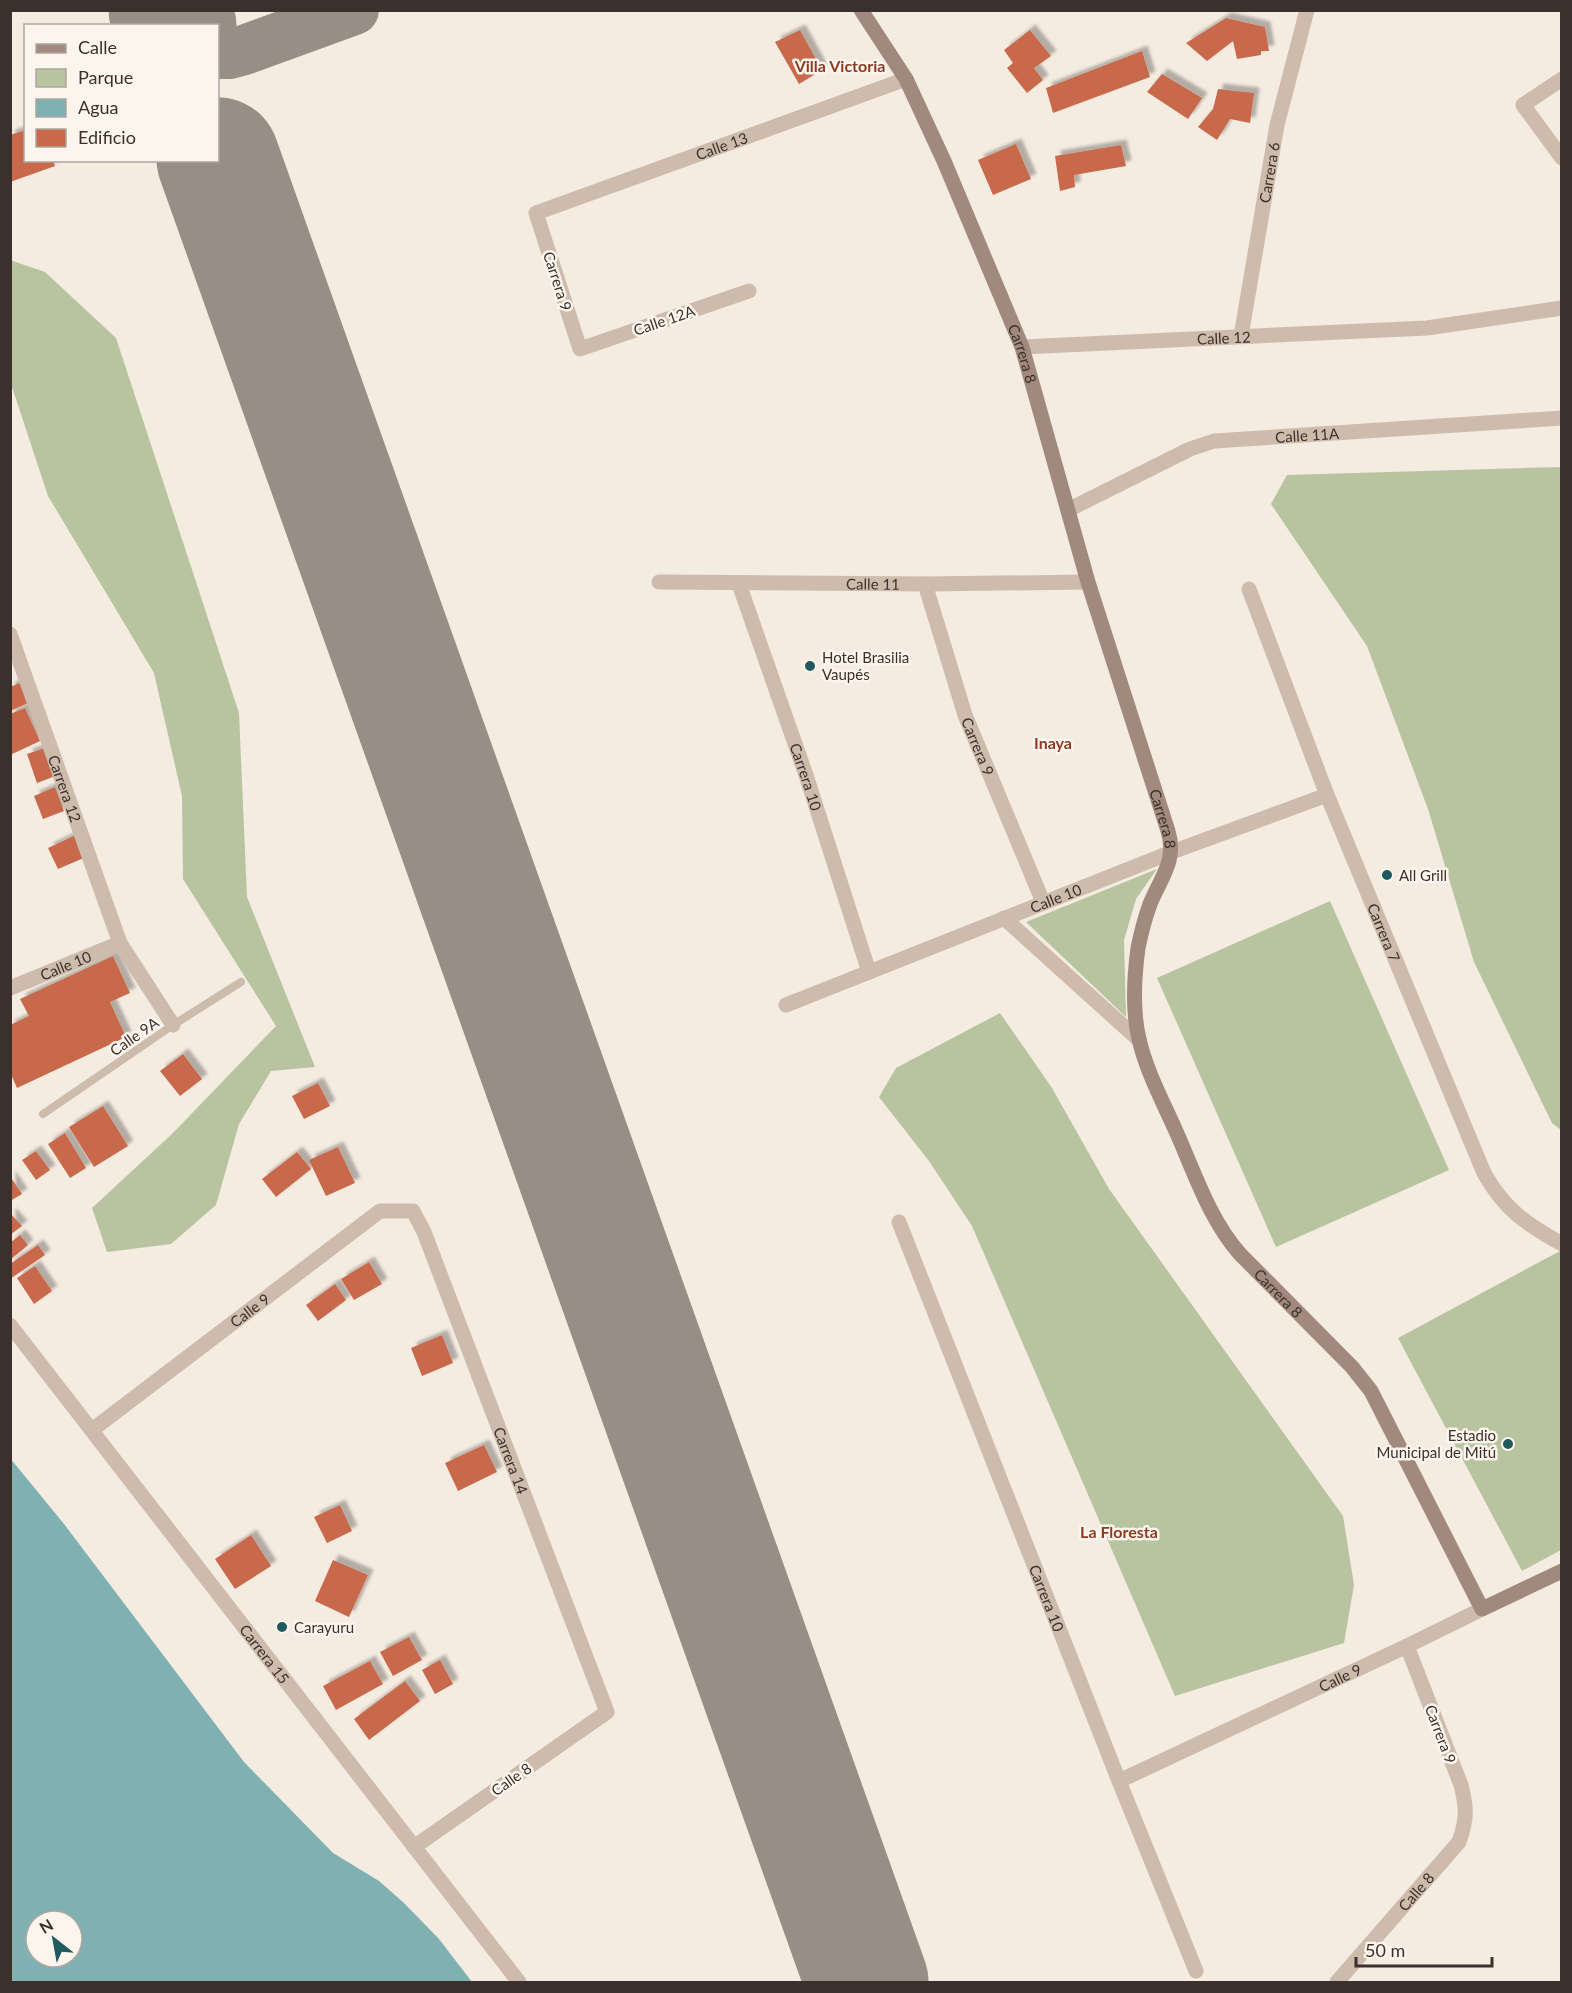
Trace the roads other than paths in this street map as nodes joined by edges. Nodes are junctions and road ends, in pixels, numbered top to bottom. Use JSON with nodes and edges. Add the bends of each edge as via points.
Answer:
{"nodes":[{"id":1,"x":861,"y":10,"type":"edge"},
{"id":2,"x":1307,"y":10,"type":"edge"},
{"id":3,"x":906,"y":79,"type":"junction"},
{"id":4,"x":1562,"y":79,"type":"edge"},
{"id":5,"x":1562,"y":158,"type":"edge"},
{"id":6,"x":536,"y":213,"type":"joint"},
{"id":7,"x":749,"y":291,"type":"dead end"},
{"id":8,"x":1562,"y":308,"type":"edge"},
{"id":9,"x":1241,"y":336,"type":"junction"},
{"id":10,"x":1022,"y":347,"type":"junction"},
{"id":11,"x":580,"y":349,"type":"joint"},
{"id":12,"x":1562,"y":418,"type":"edge"},
{"id":13,"x":1068,"y":510,"type":"junction"},
{"id":14,"x":659,"y":582,"type":"dead end"},
{"id":15,"x":1088,"y":582,"type":"junction"},
{"id":16,"x":739,"y":584,"type":"junction"},
{"id":17,"x":926,"y":584,"type":"junction"},
{"id":18,"x":1249,"y":589,"type":"dead end"},
{"id":19,"x":10,"y":634,"type":"edge"},
{"id":20,"x":1327,"y":795,"type":"junction"},
{"id":21,"x":1172,"y":852,"type":"junction"},
{"id":22,"x":1043,"y":902,"type":"junction"},
{"id":23,"x":1004,"y":918,"type":"junction"},
{"id":24,"x":120,"y":943,"type":"junction"},
{"id":25,"x":869,"y":972,"type":"junction"},
{"id":26,"x":241,"y":982,"type":"dead end"},
{"id":27,"x":10,"y":988,"type":"edge"},
{"id":28,"x":786,"y":1005,"type":"dead end"},
{"id":29,"x":173,"y":1025,"type":"junction"},
{"id":30,"x":1139,"y":1040,"type":"junction"},
{"id":31,"x":44,"y":1114,"type":"dead end"},
{"id":32,"x":413,"y":1211,"type":"joint"},
{"id":33,"x":899,"y":1222,"type":"dead end"},
{"id":34,"x":1562,"y":1244,"type":"edge"},
{"id":35,"x":10,"y":1325,"type":"edge"},
{"id":36,"x":92,"y":1430,"type":"junction"},
{"id":37,"x":1562,"y":1571,"type":"edge"},
{"id":38,"x":1482,"y":1609,"type":"junction"},
{"id":39,"x":1407,"y":1646,"type":"junction"},
{"id":40,"x":607,"y":1712,"type":"joint"},
{"id":41,"x":1119,"y":1781,"type":"junction"},
{"id":42,"x":1466,"y":1824,"type":"joint"},
{"id":43,"x":414,"y":1847,"type":"junction"},
{"id":44,"x":1196,"y":1971,"type":"dead end"},
{"id":45,"x":519,"y":1983,"type":"edge"},
{"id":46,"x":1337,"y":1983,"type":"edge"}],
"edges":[{"from":1,"to":3,"type":"street","name":"Carrera 8"},
{"from":2,"to":9,"type":"street","name":"Carrera 6","via":[[1277,125]]},
{"from":3,"to":6,"type":"street","name":"Calle 13"},
{"from":3,"to":10,"type":"street","name":"Carrera 8"},
{"from":4,"to":5,"type":"street","via":[[1523,105]]},
{"from":6,"to":11,"type":"street","name":"Carrera 9"},
{"from":7,"to":11,"type":"street","name":"Calle 12A"},
{"from":8,"to":9,"type":"street","name":"Calle 12","via":[[1428,328]]},
{"from":9,"to":10,"type":"street","name":"Calle 12"},
{"from":10,"to":13,"type":"street","name":"Carrera 8"},
{"from":12,"to":13,"type":"street","name":"Calle 11A","via":[[1214,441],[1190,449]]},
{"from":13,"to":15,"type":"street","name":"Carrera 8"},
{"from":14,"to":16,"type":"street","name":"Calle 11"},
{"from":15,"to":17,"type":"street","name":"Calle 11"},
{"from":15,"to":21,"type":"street","name":"Carrera 8"},
{"from":16,"to":17,"type":"street","name":"Calle 11"},
{"from":16,"to":25,"type":"street","name":"Carrera 10"},
{"from":17,"to":22,"type":"street","name":"Carrera 9","via":[[965,715]]},
{"from":18,"to":20,"type":"street","name":"Carrera 7"},
{"from":19,"to":24,"type":"street","name":"Carrera 12"},
{"from":20,"to":21,"type":"street","name":"Calle 10"},
{"from":20,"to":34,"type":"street","name":"Carrera 7","via":[[1484,1173],[1497,1196],[1515,1215]]},
{"from":21,"to":22,"type":"street","name":"Calle 10"},
{"from":21,"to":30,"type":"street","name":"Carrera 8","via":[[1138,947],[1135,1003]]},
{"from":22,"to":23,"type":"street","name":"Calle 10"},
{"from":23,"to":25,"type":"street","name":"Calle 10"},
{"from":23,"to":30,"type":"street"},
{"from":24,"to":27,"type":"street","name":"Calle 10"},
{"from":24,"to":29,"type":"street","name":"Carrera 12"},
{"from":25,"to":28,"type":"street","name":"Calle 10"},
{"from":26,"to":29,"type":"lane","name":"Calle 9A"},
{"from":29,"to":31,"type":"lane","name":"Calle 9A"},
{"from":30,"to":38,"type":"street","name":"Carrera 8","via":[[1221,1228],[1240,1254],[1371,1391]]},
{"from":32,"to":36,"type":"street","name":"Calle 9","via":[[380,1211]]},
{"from":32,"to":40,"type":"street","name":"Carrera 14"},
{"from":33,"to":41,"type":"street","name":"Carrera 10"},
{"from":35,"to":36,"type":"street","name":"Carrera 15"},
{"from":36,"to":43,"type":"street","name":"Carrera 15"},
{"from":37,"to":38,"type":"street","name":"Calle 9"},
{"from":38,"to":39,"type":"street","name":"Calle 9"},
{"from":39,"to":41,"type":"street","name":"Calle 9"},
{"from":39,"to":42,"type":"street","name":"Carrera 9","via":[[1461,1785],[1467,1806]]},
{"from":40,"to":43,"type":"street","name":"Calle 8"},
{"from":41,"to":44,"type":"street","name":"Carrera 10"},
{"from":42,"to":46,"type":"street","name":"Calle 8","via":[[1454,1849]]},
{"from":43,"to":45,"type":"street","name":"Carrera 15"}]}
